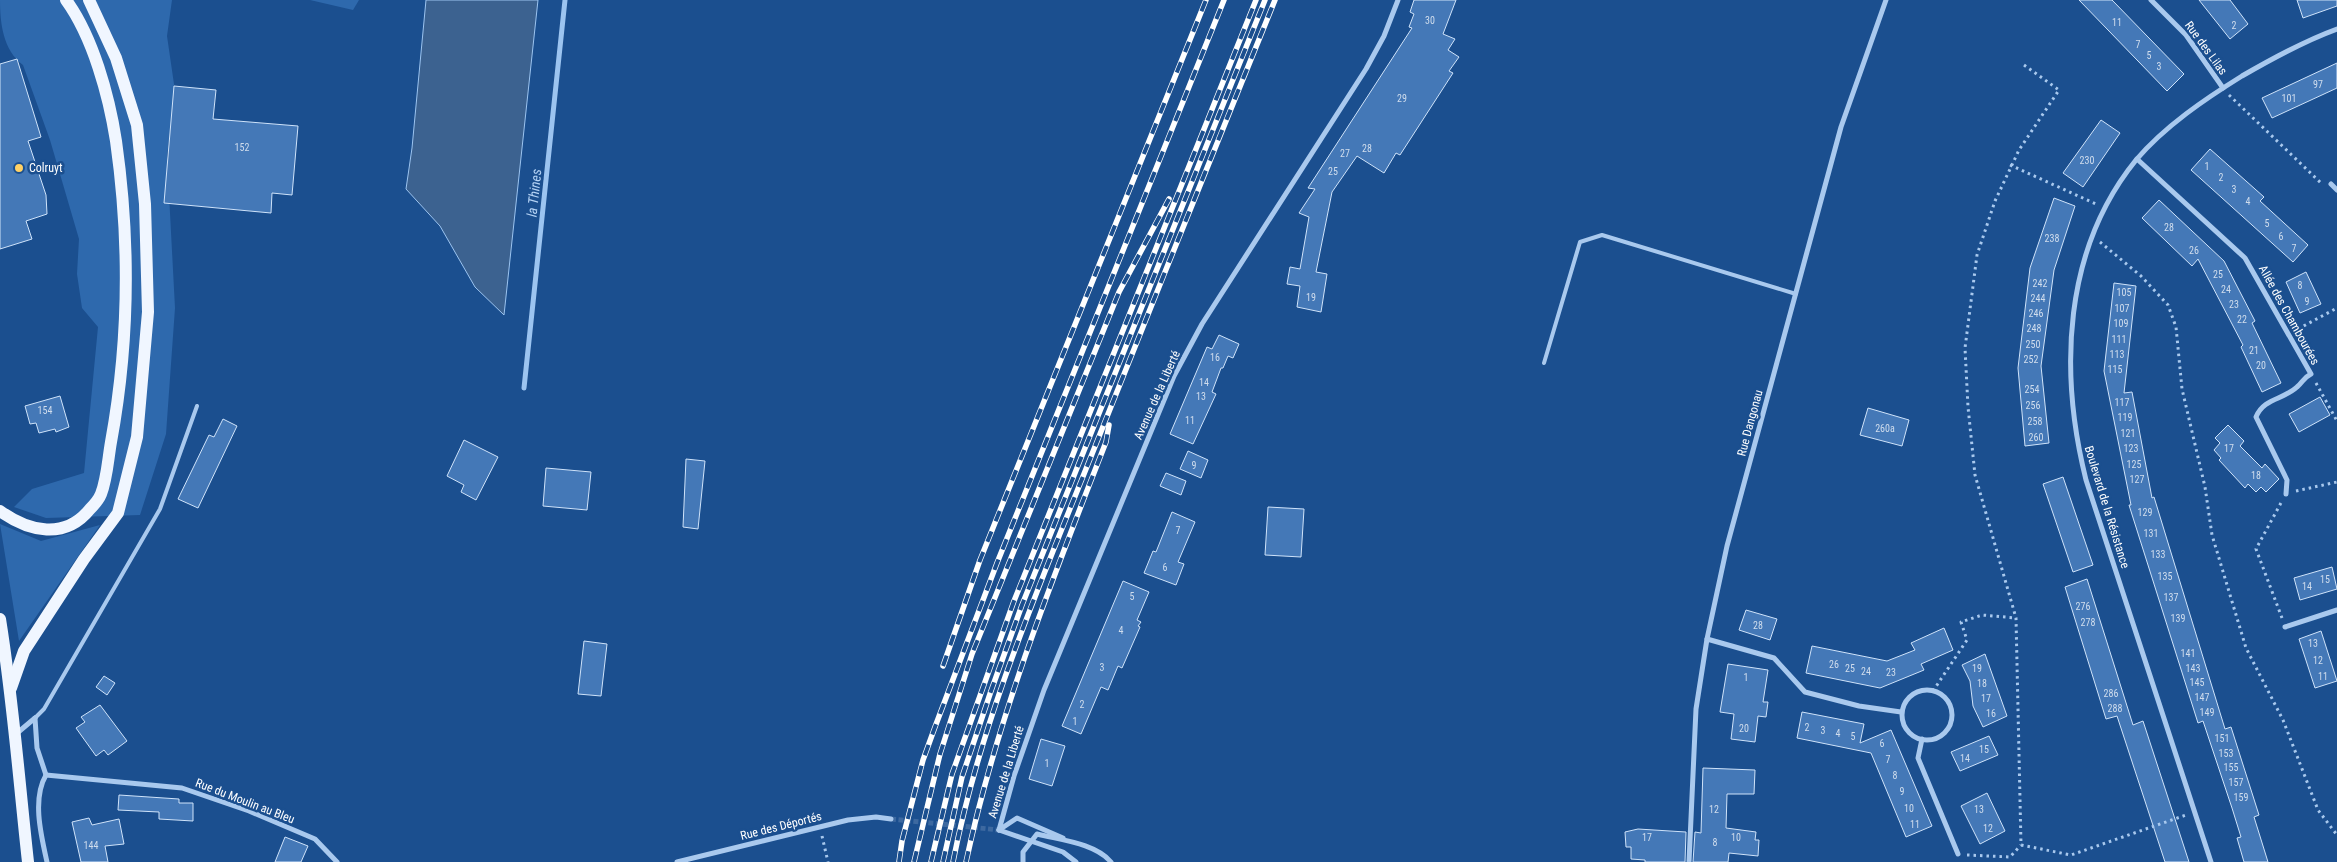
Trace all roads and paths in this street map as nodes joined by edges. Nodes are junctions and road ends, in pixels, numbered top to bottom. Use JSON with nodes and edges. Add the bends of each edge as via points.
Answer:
{"nodes":[{"id":1,"x":66,"y":0,"type":"edge"},
{"id":2,"x":89,"y":0,"type":"edge"},
{"id":3,"x":1398,"y":0,"type":"edge"},
{"id":4,"x":1886,"y":0,"type":"edge"},
{"id":5,"x":2151,"y":0,"type":"edge"},
{"id":6,"x":2337,"y":29,"type":"edge"},
{"id":7,"x":2024,"y":65,"type":"dead end"},
{"id":8,"x":2222,"y":88,"type":"junction"},
{"id":9,"x":2137,"y":159,"type":"junction"},
{"id":10,"x":2010,"y":165,"type":"junction"},
{"id":11,"x":2331,"y":184,"type":"joint"},
{"id":12,"x":2337,"y":190,"type":"edge"},
{"id":13,"x":2105,"y":208,"type":"junction"},
{"id":14,"x":2093,"y":237,"type":"junction"},
{"id":15,"x":1796,"y":294,"type":"junction"},
{"id":16,"x":2337,"y":308,"type":"edge"},
{"id":17,"x":2288,"y":333,"type":"junction"},
{"id":18,"x":1544,"y":363,"type":"dead end"},
{"id":19,"x":2311,"y":374,"type":"junction"},
{"id":20,"x":197,"y":406,"type":"dead end"},
{"id":21,"x":2337,"y":421,"type":"edge"},
{"id":22,"x":2337,"y":482,"type":"edge"},
{"id":23,"x":2286,"y":494,"type":"junction"},
{"id":24,"x":0,"y":511,"type":"edge"},
{"id":25,"x":2337,"y":610,"type":"edge"},
{"id":26,"x":2016,"y":618,"type":"junction"},
{"id":27,"x":0,"y":619,"type":"edge"},
{"id":28,"x":2285,"y":627,"type":"joint"},
{"id":29,"x":1707,"y":639,"type":"junction"},
{"id":30,"x":11,"y":688,"type":"junction"},
{"id":31,"x":1933,"y":691,"type":"junction"},
{"id":32,"x":1901,"y":712,"type":"junction"},
{"id":33,"x":35,"y":718,"type":"junction"},
{"id":34,"x":14,"y":736,"type":"junction"},
{"id":35,"x":1922,"y":739,"type":"junction"},
{"id":36,"x":46,"y":774,"type":"junction"},
{"id":37,"x":2195,"y":812,"type":"junction"},
{"id":38,"x":891,"y":819,"type":"tunnel mouth"},
{"id":39,"x":820,"y":827,"type":"junction"},
{"id":40,"x":999,"y":830,"type":"junction"},
{"id":41,"x":2337,"y":835,"type":"edge"},
{"id":42,"x":1030,"y":840,"type":"junction"},
{"id":43,"x":1078,"y":844,"type":"junction"},
{"id":44,"x":2021,"y":845,"type":"junction"},
{"id":45,"x":1958,"y":854,"type":"joint"},
{"id":46,"x":335,"y":861,"type":"edge"},
{"id":47,"x":28,"y":862,"type":"edge"},
{"id":48,"x":46,"y":862,"type":"edge"},
{"id":49,"x":677,"y":862,"type":"edge"},
{"id":50,"x":828,"y":862,"type":"edge"},
{"id":51,"x":1023,"y":862,"type":"edge"},
{"id":52,"x":1076,"y":862,"type":"edge"},
{"id":53,"x":1111,"y":862,"type":"edge"},
{"id":54,"x":1689,"y":862,"type":"edge"},
{"id":55,"x":2211,"y":862,"type":"edge"}],
"edges":[{"from":1,"to":24,"type":"main road","via":[[75,12],[100,73],[115,140],[125,223],[124,328],[115,419],[101,495],[81,520],[55,531],[27,527]]},
{"from":2,"to":30,"type":"main road","via":[[116,58],[137,125],[145,204],[148,312],[137,437],[118,513],[24,651]]},
{"from":3,"to":40,"type":"street","name":"Avenue de la Liberté","via":[[1366,69],[1202,324],[1174,376],[1044,690]]},
{"from":4,"to":15,"type":"street","name":"Rue Dangonau","via":[[1841,127]]},
{"from":5,"to":8,"type":"street","name":"Rue des Lilas","via":[[2186,35]]},
{"from":6,"to":8,"type":"street","name":"Boulevard de la Résistance","via":[[2278,55]]},
{"from":7,"to":10,"type":"path","via":[[2059,90]]},
{"from":8,"to":9,"type":"street","name":"Boulevard de la Résistance","via":[[2172,125]]},
{"from":8,"to":11,"type":"path","via":[[2325,187]]},
{"from":9,"to":13,"type":"street","name":"Boulevard de la Résistance"},
{"from":9,"to":17,"type":"street","name":"Allée des Chambourées","via":[[2245,258]]},
{"from":10,"to":13,"type":"path"},
{"from":10,"to":26,"type":"path","via":[[1977,254],[1965,348],[1975,475]]},
{"from":11,"to":12,"type":"street"},
{"from":13,"to":14,"type":"street","name":"Boulevard de la Résistance"},
{"from":14,"to":37,"type":"street","name":"Boulevard de la Résistance","via":[[2082,268],[2073,312],[2070,353],[2072,413],[2086,480]]},
{"from":14,"to":41,"type":"path","via":[[2134,270],[2168,305],[2176,327],[2182,389],[2205,487],[2212,535],[2246,648],[2284,720],[2318,810]]},
{"from":15,"to":18,"type":"lane","via":[[1602,234],[1580,242]]},
{"from":15,"to":29,"type":"street","name":"Rue Dangonau","via":[[1727,546]]},
{"from":16,"to":17,"type":"path"},
{"from":17,"to":19,"type":"street","name":"Allée des Chambourées"},
{"from":19,"to":21,"type":"path"},
{"from":19,"to":23,"type":"street","name":"Allée des Chambourées","via":[[2302,378],[2297,387],[2264,405],[2256,417],[2287,480]]},
{"from":20,"to":33,"type":"lane","via":[[160,509],[44,709]]},
{"from":22,"to":23,"type":"path"},
{"from":23,"to":28,"type":"path","via":[[2256,549]]},
{"from":25,"to":28,"type":"street"},
{"from":26,"to":31,"type":"path","via":[[1982,615],[1961,622],[1967,640]]},
{"from":26,"to":44,"type":"path"},
{"from":27,"to":30,"type":"main road"},
{"from":29,"to":32,"type":"street","via":[[1774,658],[1805,692],[1859,706]]},
{"from":29,"to":54,"type":"street","name":"Rue Dangonau","via":[[1696,709]]},
{"from":30,"to":34,"type":"main road"},
{"from":31,"to":32,"type":"street","via":[[1924,690],[1906,697]]},
{"from":31,"to":35,"type":"street","via":[[1948,702],[1952,719],[1937,739]]},
{"from":32,"to":35,"type":"street","via":[[1907,728]]},
{"from":33,"to":34,"type":"street"},
{"from":33,"to":36,"type":"street","via":[[37,748]]},
{"from":34,"to":47,"type":"main road"},
{"from":35,"to":45,"type":"street","via":[[1918,758]]},
{"from":36,"to":46,"type":"street","name":"Rue du Moulin au Bleu","via":[[182,788],[249,811],[315,839]]},
{"from":36,"to":48,"type":"street","via":[[39,786],[40,834]]},
{"from":37,"to":44,"type":"path","via":[[2072,855]]},
{"from":37,"to":55,"type":"street","name":"Boulevard de la Résistance"},
{"from":38,"to":39,"type":"street","name":"Rue des Déportés","via":[[848,820]]},
{"from":39,"to":49,"type":"street","name":"Rue des Déportés"},
{"from":39,"to":50,"type":"path"},
{"from":40,"to":42,"type":"street"},
{"from":40,"to":43,"type":"street","via":[[1017,818]]},
{"from":42,"to":43,"type":"street","via":[[1037,834]]},
{"from":42,"to":51,"type":"street","via":[[1023,852]]},
{"from":42,"to":52,"type":"street","via":[[1063,852]]},
{"from":43,"to":53,"type":"street","via":[[1104,854]]},
{"from":44,"to":45,"type":"path","via":[[2010,857]]}]}
